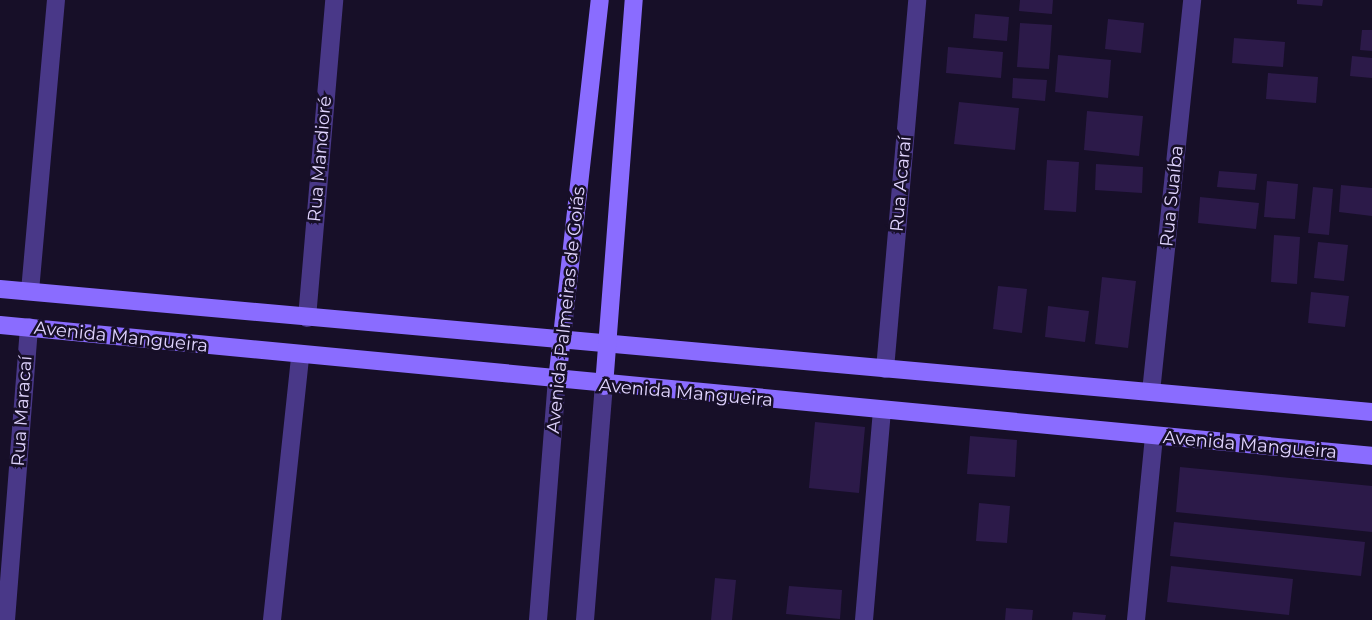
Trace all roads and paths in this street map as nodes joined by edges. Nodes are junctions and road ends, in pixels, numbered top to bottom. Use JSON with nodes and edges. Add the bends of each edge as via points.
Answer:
{"nodes":[{"id":1,"x":56,"y":0,"type":"edge"},
{"id":2,"x":334,"y":0,"type":"edge"},
{"id":3,"x":600,"y":0,"type":"edge"},
{"id":4,"x":634,"y":0,"type":"edge"},
{"id":5,"x":917,"y":0,"type":"edge"},
{"id":6,"x":1192,"y":0,"type":"edge"},
{"id":7,"x":0,"y":289,"type":"edge"},
{"id":8,"x":30,"y":291,"type":"junction"},
{"id":9,"x":307,"y":318,"type":"junction"},
{"id":10,"x":0,"y":325,"type":"edge"},
{"id":11,"x":29,"y":327,"type":"junction"},
{"id":12,"x":560,"y":339,"type":"junction"},
{"id":13,"x":606,"y":343,"type":"junction"},
{"id":14,"x":300,"y":356,"type":"junction"},
{"id":15,"x":885,"y":369,"type":"junction"},
{"id":16,"x":557,"y":381,"type":"junction"},
{"id":17,"x":604,"y":386,"type":"junction"},
{"id":18,"x":1151,"y":393,"type":"junction"},
{"id":19,"x":882,"y":411,"type":"junction"},
{"id":20,"x":1372,"y":412,"type":"edge"},
{"id":21,"x":1153,"y":436,"type":"junction"},
{"id":22,"x":1372,"y":456,"type":"edge"},
{"id":23,"x":6,"y":620,"type":"edge"},
{"id":24,"x":272,"y":620,"type":"edge"},
{"id":25,"x":538,"y":620,"type":"edge"},
{"id":26,"x":585,"y":620,"type":"edge"},
{"id":27,"x":864,"y":620,"type":"edge"},
{"id":28,"x":1136,"y":620,"type":"edge"}],
"edges":[{"from":1,"to":8,"type":"street"},
{"from":2,"to":9,"type":"street","name":"Rua Mandioré"},
{"from":3,"to":12,"type":"street","name":"Avenida Palmeiras de Goiás"},
{"from":4,"to":13,"type":"street"},
{"from":5,"to":15,"type":"street","name":"Rua Acaraí"},
{"from":6,"to":18,"type":"street","name":"Rua Suaíba"},
{"from":7,"to":8,"type":"street","name":"Avenida Mangueira"},
{"from":8,"to":9,"type":"street","name":"Avenida Mangueira"},
{"from":9,"to":12,"type":"street","name":"Avenida Mangueira"},
{"from":10,"to":11,"type":"street","name":"Avenida Mangueira"},
{"from":11,"to":14,"type":"street","name":"Avenida Mangueira"},
{"from":11,"to":23,"type":"street","name":"Rua Maracaí"},
{"from":12,"to":13,"type":"street","name":"Avenida Mangueira"},
{"from":12,"to":16,"type":"street","name":"Avenida Palmeiras de Goiás"},
{"from":13,"to":15,"type":"street","name":"Avenida Mangueira"},
{"from":13,"to":17,"type":"street"},
{"from":14,"to":16,"type":"street","name":"Avenida Mangueira"},
{"from":14,"to":24,"type":"street"},
{"from":15,"to":18,"type":"street","name":"Avenida Mangueira"},
{"from":16,"to":17,"type":"street","name":"Avenida Mangueira"},
{"from":16,"to":25,"type":"street","name":"Avenida Palmeiras de Goiás"},
{"from":17,"to":19,"type":"street","name":"Avenida Mangueira"},
{"from":17,"to":26,"type":"street"},
{"from":18,"to":20,"type":"street","name":"Avenida Mangueira"},
{"from":19,"to":21,"type":"street","name":"Avenida Mangueira"},
{"from":19,"to":27,"type":"street"},
{"from":21,"to":22,"type":"street","name":"Avenida Mangueira"},
{"from":21,"to":28,"type":"street"}]}
